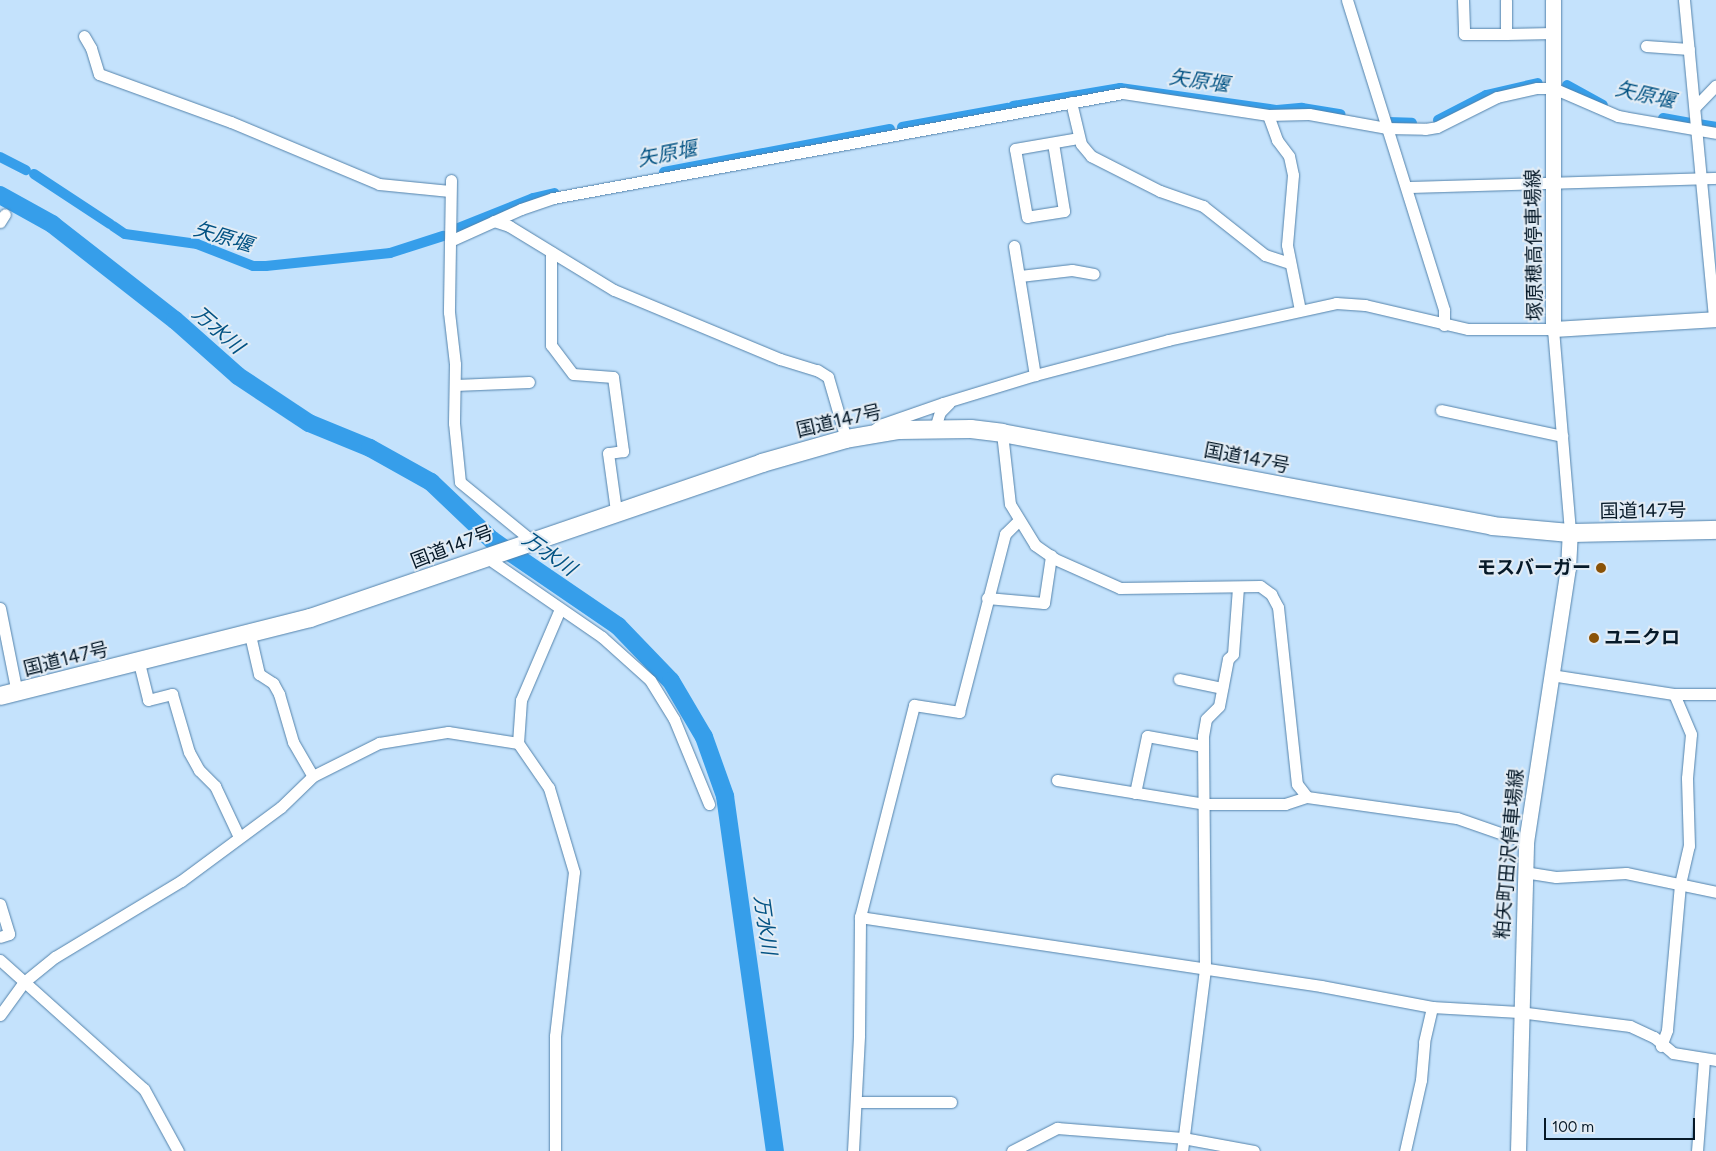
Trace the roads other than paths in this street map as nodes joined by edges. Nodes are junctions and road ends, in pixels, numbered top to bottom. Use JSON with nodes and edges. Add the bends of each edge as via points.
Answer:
{"nodes":[{"id":1,"x":1347,"y":0,"type":"edge"},
{"id":2,"x":1463,"y":0,"type":"edge"},
{"id":3,"x":1506,"y":0,"type":"edge"},
{"id":4,"x":1553,"y":0,"type":"edge"},
{"id":5,"x":1684,"y":0,"type":"edge"},
{"id":6,"x":1553,"y":33,"type":"junction"},
{"id":7,"x":1506,"y":34,"type":"junction"},
{"id":8,"x":84,"y":36,"type":"dead end"},
{"id":9,"x":1646,"y":46,"type":"dead end"},
{"id":10,"x":1688,"y":49,"type":"junction"},
{"id":11,"x":1716,"y":85,"type":"edge"},
{"id":12,"x":1553,"y":88,"type":"junction"},
{"id":13,"x":1071,"y":102,"type":"junction"},
{"id":14,"x":1695,"y":107,"type":"junction"},
{"id":15,"x":1268,"y":115,"type":"junction"},
{"id":16,"x":1386,"y":128,"type":"junction"},
{"id":17,"x":1696,"y":130,"type":"junction"},
{"id":18,"x":1716,"y":133,"type":"edge"},
{"id":19,"x":1079,"y":138,"type":"junction"},
{"id":20,"x":1053,"y":143,"type":"junction"},
{"id":21,"x":1716,"y":178,"type":"edge"},
{"id":22,"x":1701,"y":179,"type":"junction"},
{"id":23,"x":1553,"y":182,"type":"junction"},
{"id":24,"x":1407,"y":187,"type":"junction"},
{"id":25,"x":494,"y":221,"type":"junction"},
{"id":26,"x":450,"y":241,"type":"junction"},
{"id":27,"x":1014,"y":246,"type":"dead end"},
{"id":28,"x":550,"y":252,"type":"junction"},
{"id":29,"x":1289,"y":263,"type":"junction"},
{"id":30,"x":1094,"y":274,"type":"dead end"},
{"id":31,"x":1020,"y":276,"type":"junction"},
{"id":32,"x":1300,"y":310,"type":"junction"},
{"id":33,"x":1715,"y":319,"type":"edge"},
{"id":34,"x":1444,"y":325,"type":"junction"},
{"id":35,"x":1553,"y":329,"type":"junction"},
{"id":36,"x":1035,"y":375,"type":"junction"},
{"id":37,"x":529,"y":382,"type":"dead end"},
{"id":38,"x":455,"y":385,"type":"junction"},
{"id":39,"x":951,"y":402,"type":"junction"},
{"id":40,"x":1441,"y":410,"type":"dead end"},
{"id":41,"x":935,"y":428,"type":"junction"},
{"id":42,"x":871,"y":433,"type":"junction"},
{"id":43,"x":1002,"y":433,"type":"junction"},
{"id":44,"x":1562,"y":436,"type":"junction"},
{"id":45,"x":846,"y":439,"type":"junction"},
{"id":46,"x":616,"y":511,"type":"junction"},
{"id":47,"x":1018,"y":521,"type":"junction"},
{"id":48,"x":1716,"y":530,"type":"edge"},
{"id":49,"x":1570,"y":534,"type":"junction"},
{"id":50,"x":528,"y":541,"type":"junction"},
{"id":51,"x":488,"y":556,"type":"junction"},
{"id":52,"x":1051,"y":556,"type":"junction"},
{"id":53,"x":1238,"y":587,"type":"junction"},
{"id":54,"x":987,"y":598,"type":"junction"},
{"id":55,"x":0,"y":608,"type":"edge"},
{"id":56,"x":560,"y":608,"type":"junction"},
{"id":57,"x":250,"y":635,"type":"junction"},
{"id":58,"x":139,"y":663,"type":"junction"},
{"id":59,"x":1551,"y":675,"type":"junction"},
{"id":60,"x":1179,"y":679,"type":"dead end"},
{"id":61,"x":1222,"y":688,"type":"junction"},
{"id":62,"x":8,"y":694,"type":"edge"},
{"id":63,"x":1674,"y":694,"type":"junction"},
{"id":64,"x":1716,"y":694,"type":"edge"},
{"id":65,"x":518,"y":743,"type":"junction"},
{"id":66,"x":1204,"y":746,"type":"junction"},
{"id":67,"x":313,"y":776,"type":"junction"},
{"id":68,"x":1057,"y":780,"type":"dead end"},
{"id":69,"x":1135,"y":792,"type":"junction"},
{"id":70,"x":1307,"y":798,"type":"junction"},
{"id":71,"x":709,"y":804,"type":"dead end"},
{"id":72,"x":1206,"y":804,"type":"junction"},
{"id":73,"x":239,"y":837,"type":"junction"},
{"id":74,"x":1526,"y":842,"type":"junction"},
{"id":75,"x":1524,"y":872,"type":"junction"},
{"id":76,"x":1680,"y":884,"type":"junction"},
{"id":77,"x":1716,"y":892,"type":"edge"},
{"id":78,"x":0,"y":904,"type":"edge"},
{"id":79,"x":860,"y":917,"type":"junction"},
{"id":80,"x":0,"y":937,"type":"edge"},
{"id":81,"x":0,"y":960,"type":"edge"},
{"id":82,"x":1205,"y":969,"type":"junction"},
{"id":83,"x":24,"y":982,"type":"junction"},
{"id":84,"x":1432,"y":1007,"type":"junction"},
{"id":85,"x":1520,"y":1012,"type":"junction"},
{"id":86,"x":0,"y":1015,"type":"edge"},
{"id":87,"x":1661,"y":1046,"type":"junction"},
{"id":88,"x":1704,"y":1059,"type":"junction"},
{"id":89,"x":1716,"y":1060,"type":"edge"},
{"id":90,"x":856,"y":1102,"type":"junction"},
{"id":91,"x":951,"y":1102,"type":"dead end"},
{"id":92,"x":1183,"y":1138,"type":"junction"},
{"id":93,"x":178,"y":1151,"type":"edge"},
{"id":94,"x":555,"y":1151,"type":"edge"},
{"id":95,"x":854,"y":1151,"type":"edge"},
{"id":96,"x":1012,"y":1151,"type":"edge"},
{"id":97,"x":1182,"y":1151,"type":"edge"},
{"id":98,"x":1254,"y":1151,"type":"edge"},
{"id":99,"x":1405,"y":1151,"type":"edge"},
{"id":100,"x":1518,"y":1151,"type":"edge"},
{"id":101,"x":1697,"y":1151,"type":"edge"}],
"edges":[{"from":1,"to":16,"type":"street"},
{"from":2,"to":7,"type":"street","via":[[1464,34]]},
{"from":3,"to":7,"type":"street"},
{"from":4,"to":6,"type":"main road","name":"塚原穂高停車場線"},
{"from":5,"to":10,"type":"street"},
{"from":6,"to":7,"type":"street"},
{"from":6,"to":12,"type":"main road","name":"塚原穂高停車場線"},
{"from":8,"to":26,"type":"street","via":[[99,74],[240,125],[379,184],[451,186]]},
{"from":9,"to":10,"type":"street"},
{"from":10,"to":14,"type":"street"},
{"from":11,"to":14,"type":"street"},
{"from":12,"to":16,"type":"street","via":[[1537,88],[1497,97],[1437,127]]},
{"from":12,"to":17,"type":"street","via":[[1606,113]]},
{"from":12,"to":23,"type":"main road","name":"塚原穂高停車場線"},
{"from":13,"to":15,"type":"street","via":[[1123,93]]},
{"from":13,"to":19,"type":"street"},
{"from":13,"to":25,"type":"street","via":[[553,198]]},
{"from":14,"to":17,"type":"street"},
{"from":15,"to":16,"type":"street","via":[[1309,114]]},
{"from":15,"to":29,"type":"street","via":[[1277,140],[1289,156],[1293,175],[1287,245]]},
{"from":16,"to":24,"type":"street"},
{"from":17,"to":18,"type":"street"},
{"from":17,"to":22,"type":"street"},
{"from":19,"to":20,"type":"street"},
{"from":19,"to":29,"type":"street","via":[[1091,156],[1160,191],[1203,206],[1265,255]]},
{"from":20,"to":20,"type":"street","via":[[1015,150],[1028,217],[1064,211]]},
{"from":21,"to":22,"type":"street"},
{"from":22,"to":23,"type":"street"},
{"from":22,"to":33,"type":"street"},
{"from":23,"to":24,"type":"street"},
{"from":23,"to":35,"type":"main road","name":"塚原穂高停車場線"},
{"from":24,"to":34,"type":"street","via":[[1444,310]]},
{"from":25,"to":26,"type":"street"},
{"from":25,"to":28,"type":"street","via":[[509,226]]},
{"from":26,"to":38,"type":"street","via":[[449,312]]},
{"from":27,"to":31,"type":"street"},
{"from":28,"to":45,"type":"street","via":[[614,290],[780,359],[817,370],[828,377]]},
{"from":28,"to":46,"type":"street","via":[[552,345],[573,374],[613,377],[623,450],[608,453]]},
{"from":29,"to":32,"type":"street"},
{"from":30,"to":31,"type":"street","via":[[1072,270]]},
{"from":31,"to":36,"type":"street"},
{"from":32,"to":34,"type":"street","via":[[1336,304],[1365,305]]},
{"from":32,"to":36,"type":"street"},
{"from":33,"to":35,"type":"main road","name":"塚原穂高停車場線"},
{"from":34,"to":35,"type":"street","via":[[1468,329]]},
{"from":35,"to":44,"type":"street"},
{"from":36,"to":39,"type":"street"},
{"from":37,"to":38,"type":"street"},
{"from":38,"to":50,"type":"street","via":[[460,482]]},
{"from":39,"to":41,"type":"street","via":[[940,412]]},
{"from":39,"to":42,"type":"street","via":[[880,425]]},
{"from":40,"to":44,"type":"street"},
{"from":41,"to":42,"type":"highway","name":"国道147号"},
{"from":41,"to":43,"type":"highway","name":"国道147号"},
{"from":42,"to":45,"type":"highway","name":"国道147号"},
{"from":43,"to":47,"type":"street","via":[[1010,504]]},
{"from":43,"to":49,"type":"highway","name":"国道147号","via":[[1492,526]]},
{"from":44,"to":49,"type":"street"},
{"from":45,"to":46,"type":"highway","name":"国道147号"},
{"from":46,"to":50,"type":"highway","name":"国道147号"},
{"from":47,"to":52,"type":"street","via":[[1035,545]]},
{"from":47,"to":54,"type":"street","via":[[1005,534]]},
{"from":48,"to":49,"type":"highway","name":"国道147号"},
{"from":49,"to":59,"type":"main road","name":"粕矢町田沢停車場線"},
{"from":50,"to":51,"type":"highway","name":"国道147号"},
{"from":51,"to":56,"type":"street"},
{"from":51,"to":57,"type":"highway","name":"国道147号","via":[[387,594]]},
{"from":52,"to":53,"type":"street","via":[[1120,588]]},
{"from":52,"to":54,"type":"street","via":[[1044,604]]},
{"from":53,"to":61,"type":"street","via":[[1233,654],[1228,659]]},
{"from":53,"to":70,"type":"street","via":[[1260,586],[1271,594],[1278,607],[1297,784]]},
{"from":54,"to":79,"type":"street","via":[[959,712],[914,704]]},
{"from":55,"to":62,"type":"street"},
{"from":56,"to":65,"type":"street","via":[[521,700]]},
{"from":56,"to":71,"type":"street","via":[[602,637],[650,680],[674,719]]},
{"from":57,"to":58,"type":"highway","name":"国道147号"},
{"from":57,"to":67,"type":"street","via":[[259,674],[273,683],[280,694],[293,742]]},
{"from":58,"to":62,"type":"highway","name":"国道147号"},
{"from":58,"to":73,"type":"street","via":[[148,700],[172,694],[189,752],[199,770],[215,786]]},
{"from":59,"to":63,"type":"street"},
{"from":59,"to":74,"type":"main road","name":"粕矢町田沢停車場線"},
{"from":60,"to":61,"type":"street"},
{"from":61,"to":66,"type":"street","via":[[1218,706],[1206,719]]},
{"from":63,"to":64,"type":"street"},
{"from":63,"to":76,"type":"street","via":[[1691,734],[1687,778],[1689,846]]},
{"from":65,"to":67,"type":"street","via":[[448,732],[380,743]]},
{"from":65,"to":94,"type":"street","via":[[549,788],[574,872],[555,1036]]},
{"from":66,"to":69,"type":"street","via":[[1147,736]]},
{"from":66,"to":72,"type":"street"},
{"from":67,"to":73,"type":"street","via":[[281,807]]},
{"from":68,"to":69,"type":"street"},
{"from":69,"to":72,"type":"street"},
{"from":70,"to":72,"type":"street","via":[[1285,804]]},
{"from":70,"to":74,"type":"street","via":[[1458,818]]},
{"from":72,"to":82,"type":"street"},
{"from":73,"to":83,"type":"street","via":[[181,881],[55,957]]},
{"from":74,"to":75,"type":"main road","name":"粕矢町田沢停車場線"},
{"from":75,"to":76,"type":"street","via":[[1556,878],[1626,873]]},
{"from":75,"to":85,"type":"main road","name":"粕矢町田沢停車場線"},
{"from":76,"to":77,"type":"street"},
{"from":76,"to":87,"type":"street","via":[[1667,1030]]},
{"from":78,"to":80,"type":"street","via":[[9,934]]},
{"from":79,"to":82,"type":"street"},
{"from":79,"to":90,"type":"street"},
{"from":81,"to":83,"type":"street"},
{"from":82,"to":84,"type":"street"},
{"from":82,"to":92,"type":"street"},
{"from":83,"to":86,"type":"street"},
{"from":83,"to":93,"type":"street","via":[[144,1089]]},
{"from":84,"to":85,"type":"street"},
{"from":84,"to":99,"type":"street","via":[[1424,1042],[1421,1080]]},
{"from":85,"to":87,"type":"street","via":[[1630,1026],[1654,1037]]},
{"from":85,"to":100,"type":"main road","name":"粕矢町田沢停車場線"},
{"from":87,"to":88,"type":"street","via":[[1673,1053]]},
{"from":88,"to":89,"type":"street"},
{"from":88,"to":101,"type":"street"},
{"from":90,"to":91,"type":"street"},
{"from":90,"to":95,"type":"street"},
{"from":92,"to":96,"type":"street","via":[[1057,1128]]},
{"from":92,"to":97,"type":"street"},
{"from":92,"to":98,"type":"street"}]}
